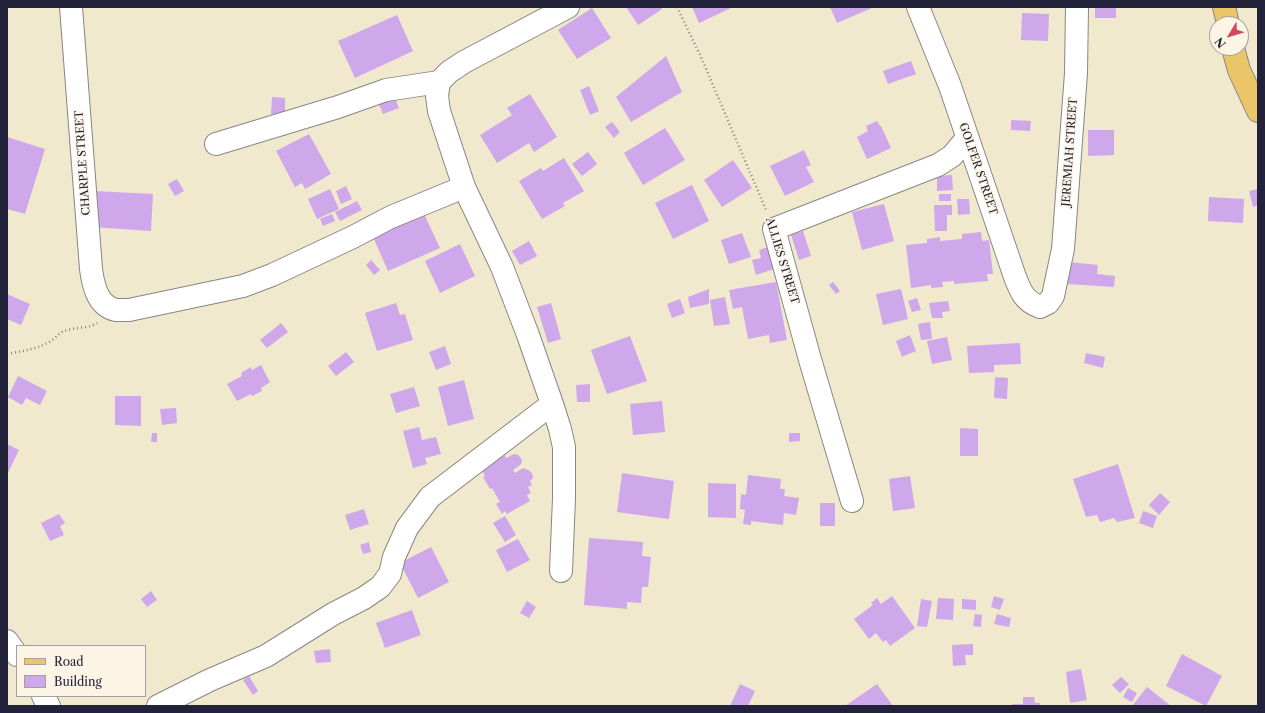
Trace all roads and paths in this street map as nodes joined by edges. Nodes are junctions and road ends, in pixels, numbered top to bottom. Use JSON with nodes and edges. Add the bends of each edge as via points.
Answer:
{"nodes":[{"id":1,"x":71,"y":7,"type":"edge"},
{"id":2,"x":568,"y":7,"type":"edge"},
{"id":3,"x":677,"y":7,"type":"edge"},
{"id":4,"x":918,"y":7,"type":"edge"},
{"id":5,"x":1077,"y":7,"type":"edge"},
{"id":6,"x":1235,"y":56,"type":"edge"},
{"id":7,"x":440,"y":82,"type":"junction"},
{"id":8,"x":1258,"y":111,"type":"edge"},
{"id":9,"x":967,"y":138,"type":"junction"},
{"id":10,"x":216,"y":144,"type":"dead end"},
{"id":11,"x":464,"y":187,"type":"junction"},
{"id":12,"x":774,"y":229,"type":"junction"},
{"id":13,"x":1053,"y":296,"type":"joint"},
{"id":14,"x":115,"y":310,"type":"junction"},
{"id":15,"x":7,"y":354,"type":"edge"},
{"id":16,"x":552,"y":404,"type":"junction"},
{"id":17,"x":852,"y":501,"type":"dead end"},
{"id":18,"x":561,"y":571,"type":"dead end"},
{"id":19,"x":7,"y":641,"type":"edge"},
{"id":20,"x":16,"y":654,"type":"edge"},
{"id":21,"x":44,"y":697,"type":"edge"},
{"id":22,"x":49,"y":706,"type":"edge"},
{"id":23,"x":158,"y":706,"type":"edge"}],
"edges":[{"from":1,"to":14,"type":"street","name":"CHARPLE STREET","via":[[91,269],[94,289],[104,304]]},
{"from":2,"to":7,"type":"street","via":[[464,62]]},
{"from":3,"to":12,"type":"path","name":"ALLIES STREET"},
{"from":4,"to":9,"type":"street","name":"GOLFER STREET","via":[[950,86]]},
{"from":5,"to":13,"type":"street","name":"JEREMIAH STREET","via":[[1076,73],[1063,249]]},
{"from":6,"to":8,"type":"main road","via":[[1238,70]]},
{"from":7,"to":10,"type":"street","via":[[386,90]]},
{"from":7,"to":11,"type":"street","via":[[437,96],[439,111]]},
{"from":9,"to":12,"type":"street","via":[[952,156],[938,165]]},
{"from":9,"to":13,"type":"street","name":"GOLFER STREET","via":[[1023,296],[1031,304],[1040,306],[1048,303]]},
{"from":11,"to":14,"type":"street","via":[[391,217],[272,275],[242,286],[129,310]]},
{"from":11,"to":16,"type":"street","via":[[502,267]]},
{"from":12,"to":17,"type":"street","name":"ALLIES STREET"},
{"from":14,"to":15,"type":"path","via":[[92,326],[73,328],[34,349]]},
{"from":16,"to":18,"type":"street","via":[[564,447]]},
{"from":16,"to":23,"type":"street","via":[[430,497],[407,528],[394,557],[390,574],[380,587],[266,656]]},
{"from":19,"to":20,"type":"street"},
{"from":21,"to":22,"type":"street"}]}
